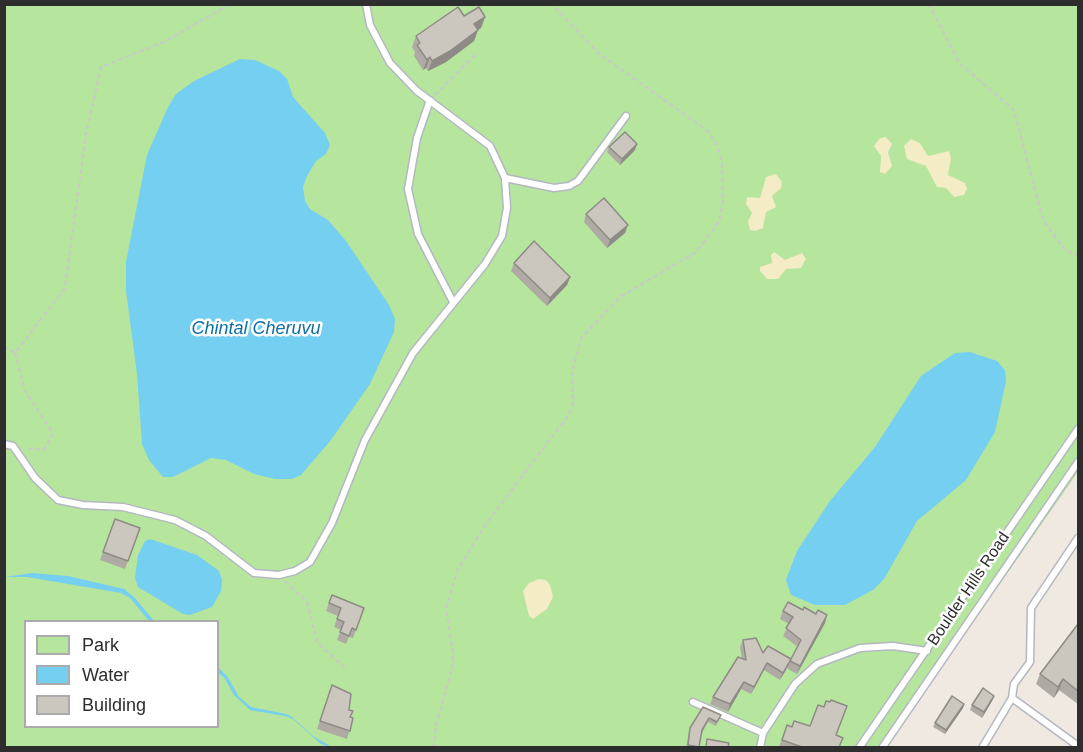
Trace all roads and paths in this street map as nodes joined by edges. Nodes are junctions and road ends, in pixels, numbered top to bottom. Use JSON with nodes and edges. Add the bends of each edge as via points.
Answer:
{"nodes":[{"id":1,"x":230,"y":4,"type":"edge"},
{"id":2,"x":366,"y":4,"type":"edge"},
{"id":3,"x":552,"y":4,"type":"edge"},
{"id":4,"x":929,"y":4,"type":"edge"},
{"id":5,"x":477,"y":53,"type":"dead end"},
{"id":6,"x":430,"y":100,"type":"junction"},
{"id":7,"x":626,"y":116,"type":"dead end"},
{"id":8,"x":505,"y":178,"type":"junction"},
{"id":9,"x":1078,"y":255,"type":"edge"},
{"id":10,"x":453,"y":302,"type":"junction"},
{"id":11,"x":4,"y":347,"type":"edge"},
{"id":12,"x":15,"y":353,"type":"junction"},
{"id":13,"x":1078,"y":429,"type":"edge"},
{"id":14,"x":4,"y":444,"type":"edge"},
{"id":15,"x":13,"y":446,"type":"junction"},
{"id":16,"x":1078,"y":462,"type":"edge"},
{"id":17,"x":1078,"y":538,"type":"edge"},
{"id":18,"x":279,"y":575,"type":"junction"},
{"id":19,"x":927,"y":651,"type":"junction"},
{"id":20,"x":347,"y":670,"type":"dead end"},
{"id":21,"x":1012,"y":698,"type":"junction"},
{"id":22,"x":693,"y":702,"type":"dead end"},
{"id":23,"x":763,"y":733,"type":"junction"},
{"id":24,"x":1078,"y":746,"type":"edge"},
{"id":25,"x":434,"y":747,"type":"edge"},
{"id":26,"x":760,"y":747,"type":"edge"},
{"id":27,"x":859,"y":747,"type":"edge"},
{"id":28,"x":882,"y":747,"type":"edge"},
{"id":29,"x":982,"y":747,"type":"edge"}],
"edges":[{"from":1,"to":12,"type":"path","via":[[164,42],[101,67],[86,134],[65,288]]},
{"from":2,"to":6,"type":"lane","via":[[370,25],[390,63]]},
{"from":3,"to":25,"type":"path","via":[[598,53],[708,131],[722,162],[723,201],[719,222],[696,252],[620,297],[582,338],[572,371],[573,404],[567,417],[485,525],[458,569],[446,608],[452,669]]},
{"from":4,"to":9,"type":"path","via":[[959,63],[1014,110],[1043,220],[1066,251]]},
{"from":5,"to":6,"type":"path"},
{"from":6,"to":8,"type":"lane","via":[[489,146]]},
{"from":6,"to":10,"type":"lane","via":[[417,138],[408,189],[418,234]]},
{"from":7,"to":8,"type":"lane","via":[[578,181],[569,186],[554,188]]},
{"from":8,"to":10,"type":"lane","via":[[507,208],[502,236],[485,264]]},
{"from":10,"to":18,"type":"lane","via":[[413,353],[365,440],[332,523],[310,562]]},
{"from":11,"to":12,"type":"path"},
{"from":12,"to":15,"type":"path","via":[[25,391],[53,433],[44,450]]},
{"from":13,"to":19,"type":"lane","name":"Boulder Hills Road"},
{"from":14,"to":15,"type":"lane"},
{"from":15,"to":18,"type":"lane","via":[[35,478],[58,500],[123,507],[175,519],[206,536],[254,573]]},
{"from":16,"to":28,"type":"lane","name":"Boulder Hills Road"},
{"from":17,"to":21,"type":"lane","via":[[1031,608],[1030,662],[1014,684]]},
{"from":18,"to":20,"type":"path","via":[[307,602],[317,642]]},
{"from":19,"to":23,"type":"lane","via":[[893,646],[860,648],[817,664],[795,684]]},
{"from":19,"to":27,"type":"lane","name":"Boulder Hills Road"},
{"from":21,"to":24,"type":"lane"},
{"from":21,"to":29,"type":"lane"},
{"from":22,"to":23,"type":"lane"},
{"from":23,"to":26,"type":"lane"}]}
